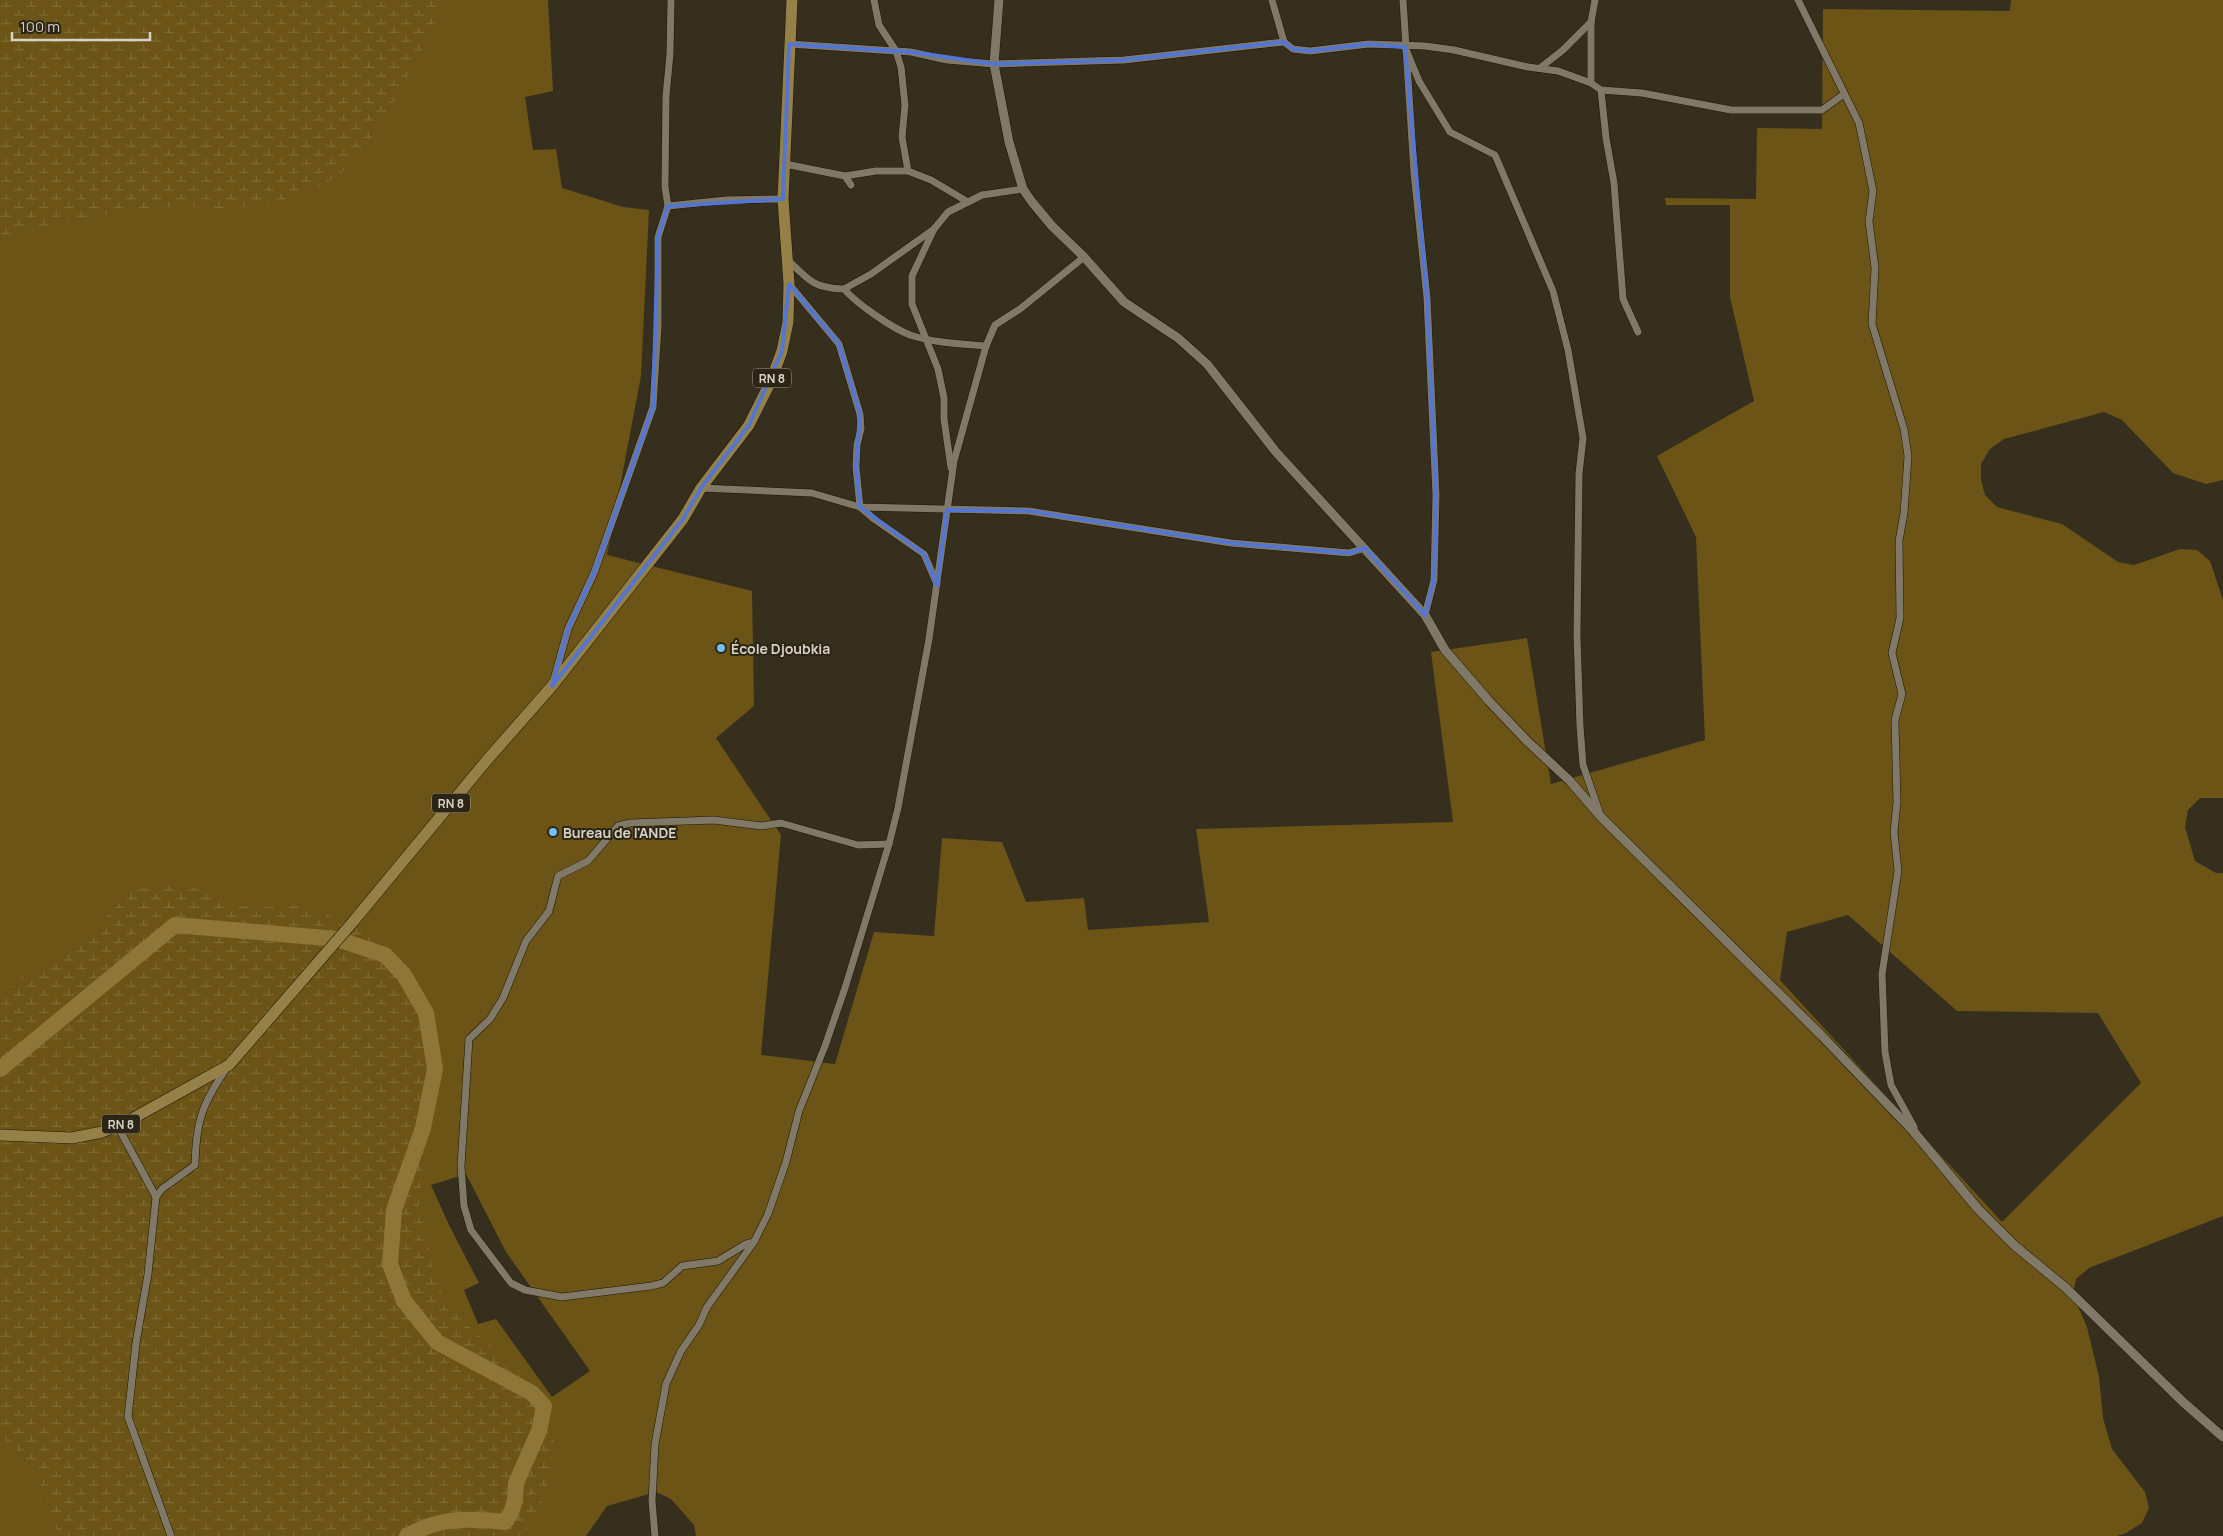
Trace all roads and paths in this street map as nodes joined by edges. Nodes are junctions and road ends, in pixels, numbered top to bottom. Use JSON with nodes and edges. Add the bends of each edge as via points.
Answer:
{"nodes":[{"id":1,"x":671,"y":0,"type":"edge"},
{"id":2,"x":792,"y":0,"type":"edge"},
{"id":3,"x":874,"y":0,"type":"edge"},
{"id":4,"x":999,"y":0,"type":"edge"},
{"id":5,"x":1272,"y":0,"type":"edge"},
{"id":6,"x":1403,"y":0,"type":"edge"},
{"id":7,"x":1595,"y":0,"type":"edge"},
{"id":8,"x":1798,"y":0,"type":"edge"},
{"id":9,"x":1591,"y":22,"type":"junction"},
{"id":10,"x":1284,"y":42,"type":"junction"},
{"id":11,"x":789,"y":44,"type":"junction"},
{"id":12,"x":1405,"y":47,"type":"junction"},
{"id":13,"x":896,"y":51,"type":"junction"},
{"id":14,"x":994,"y":64,"type":"junction"},
{"id":15,"x":1540,"y":68,"type":"junction"},
{"id":16,"x":1591,"y":83,"type":"junction"},
{"id":17,"x":1601,"y":90,"type":"junction"},
{"id":18,"x":1844,"y":94,"type":"junction"},
{"id":19,"x":785,"y":164,"type":"junction"},
{"id":20,"x":908,"y":171,"type":"junction"},
{"id":21,"x":845,"y":176,"type":"junction"},
{"id":22,"x":851,"y":184,"type":"dead end"},
{"id":23,"x":1023,"y":189,"type":"junction"},
{"id":24,"x":783,"y":199,"type":"junction"},
{"id":25,"x":968,"y":202,"type":"junction"},
{"id":26,"x":668,"y":206,"type":"junction"},
{"id":27,"x":934,"y":229,"type":"junction"},
{"id":28,"x":1084,"y":257,"type":"junction"},
{"id":29,"x":787,"y":259,"type":"junction"},
{"id":30,"x":789,"y":284,"type":"junction"},
{"id":31,"x":844,"y":289,"type":"junction"},
{"id":32,"x":1638,"y":332,"type":"dead end"},
{"id":33,"x":926,"y":338,"type":"junction"},
{"id":34,"x":986,"y":346,"type":"junction"},
{"id":35,"x":952,"y":476,"type":"junction"},
{"id":36,"x":701,"y":488,"type":"junction"},
{"id":37,"x":860,"y":507,"type":"junction"},
{"id":38,"x":946,"y":510,"type":"junction"},
{"id":39,"x":1365,"y":548,"type":"junction"},
{"id":40,"x":937,"y":585,"type":"junction"},
{"id":41,"x":1425,"y":615,"type":"junction"},
{"id":42,"x":552,"y":686,"type":"junction"},
{"id":43,"x":1601,"y":816,"type":"junction"},
{"id":44,"x":889,"y":844,"type":"junction"},
{"id":45,"x":229,"y":1065,"type":"junction"},
{"id":46,"x":117,"y":1125,"type":"junction"},
{"id":47,"x":1914,"y":1132,"type":"junction"},
{"id":48,"x":0,"y":1136,"type":"edge"},
{"id":49,"x":156,"y":1197,"type":"junction"},
{"id":50,"x":754,"y":1242,"type":"junction"},
{"id":51,"x":2223,"y":1438,"type":"edge"},
{"id":52,"x":170,"y":1536,"type":"edge"},
{"id":53,"x":655,"y":1536,"type":"edge"}],
"edges":[{"from":1,"to":26,"type":"street","via":[[665,122]]},
{"from":2,"to":11,"type":"main road","number":"RN 8"},
{"from":3,"to":13,"type":"street","via":[[879,25]]},
{"from":4,"to":14,"type":"street"},
{"from":5,"to":10,"type":"street"},
{"from":6,"to":12,"type":"street"},
{"from":7,"to":9,"type":"street"},
{"from":8,"to":18,"type":"street"},
{"from":9,"to":15,"type":"street","via":[[1564,50]]},
{"from":9,"to":16,"type":"street"},
{"from":10,"to":12,"type":"street","via":[[1293,49],[1310,50],[1369,44]]},
{"from":10,"to":14,"type":"street","via":[[1124,60]]},
{"from":11,"to":13,"type":"street"},
{"from":11,"to":19,"type":"main road","number":"RN 8"},
{"from":12,"to":15,"type":"street","via":[[1454,50]]},
{"from":12,"to":41,"type":"street","via":[[1414,181],[1427,298],[1436,495],[1434,580]]},
{"from":12,"to":43,"type":"street","via":[[1419,81],[1450,132],[1495,155],[1553,291],[1568,350],[1583,438],[1579,474],[1577,636],[1580,726],[1583,765]]},
{"from":13,"to":14,"type":"street"},
{"from":13,"to":20,"type":"street","via":[[901,67],[902,137]]},
{"from":14,"to":23,"type":"street","via":[[1009,142]]},
{"from":15,"to":16,"type":"street"},
{"from":16,"to":17,"type":"street"},
{"from":17,"to":18,"type":"street","via":[[1731,110],[1822,110]]},
{"from":17,"to":32,"type":"street","via":[[1614,182],[1623,299]]},
{"from":18,"to":47,"type":"street","via":[[1859,123],[1873,191],[1869,221],[1875,268],[1872,324],[1904,430],[1908,456],[1899,541],[1900,618],[1892,653],[1902,694],[1896,720],[1894,832],[1898,871],[1882,974],[1885,1052],[1891,1085]]},
{"from":19,"to":21,"type":"street"},
{"from":19,"to":24,"type":"main road","number":"RN 8"},
{"from":20,"to":21,"type":"street","via":[[876,171]]},
{"from":20,"to":25,"type":"street","via":[[931,180]]},
{"from":21,"to":22,"type":"street"},
{"from":23,"to":25,"type":"street","via":[[982,195]]},
{"from":23,"to":28,"type":"street","via":[[1052,226]]},
{"from":24,"to":26,"type":"street"},
{"from":24,"to":29,"type":"main road","number":"RN 8"},
{"from":25,"to":27,"type":"street","via":[[948,212]]},
{"from":26,"to":42,"type":"street","via":[[658,237],[658,326],[653,407],[594,573],[568,628]]},
{"from":27,"to":31,"type":"street"},
{"from":27,"to":33,"type":"street","via":[[912,276],[912,304]]},
{"from":28,"to":34,"type":"street","via":[[995,325]]},
{"from":28,"to":39,"type":"street","via":[[1124,302],[1178,338],[1206,364],[1276,452]]},
{"from":29,"to":30,"type":"main road","number":"RN 8"},
{"from":29,"to":31,"type":"street","via":[[808,280],[824,288]]},
{"from":30,"to":36,"type":"main road","number":"RN 8","via":[[786,331],[771,381],[749,425]]},
{"from":30,"to":37,"type":"street","via":[[839,344],[860,414],[856,467]]},
{"from":31,"to":33,"type":"street","via":[[856,303],[910,335]]},
{"from":33,"to":34,"type":"street"},
{"from":33,"to":35,"type":"street","via":[[938,369],[944,398]]},
{"from":34,"to":35,"type":"street"},
{"from":35,"to":38,"type":"street"},
{"from":36,"to":37,"type":"street","via":[[812,493]]},
{"from":36,"to":42,"type":"main road","number":"RN 8","via":[[683,519]]},
{"from":37,"to":38,"type":"street"},
{"from":37,"to":40,"type":"street","via":[[924,554]]},
{"from":38,"to":39,"type":"street","via":[[1030,511],[1231,543],[1349,553]]},
{"from":38,"to":40,"type":"street"},
{"from":39,"to":41,"type":"street"},
{"from":40,"to":44,"type":"street"},
{"from":41,"to":43,"type":"street","via":[[1445,650],[1489,701]]},
{"from":42,"to":45,"type":"main road","number":"RN 8"},
{"from":43,"to":47,"type":"street"},
{"from":44,"to":50,"type":"street","via":[[839,1004],[799,1112],[786,1162],[768,1214]]},
{"from":44,"to":50,"type":"street","via":[[858,845],[781,823],[761,826],[714,820],[630,822],[618,826],[588,861],[558,876],[549,911],[526,941],[503,998],[490,1019],[469,1039],[461,1166],[464,1206],[471,1230],[511,1283],[525,1290],[562,1297],[651,1286],[663,1283],[682,1266],[718,1261]]},
{"from":45,"to":46,"type":"main road","number":"RN 8"},
{"from":45,"to":49,"type":"street","via":[[209,1095],[200,1116],[195,1165]]},
{"from":46,"to":48,"type":"main road","number":"RN 8","via":[[102,1132],[72,1138]]},
{"from":46,"to":49,"type":"street"},
{"from":47,"to":51,"type":"street","via":[[1978,1209],[2014,1245],[2066,1288]]},
{"from":49,"to":52,"type":"street","via":[[128,1417]]},
{"from":50,"to":53,"type":"street","via":[[707,1308],[666,1384],[655,1444],[652,1501]]}]}
